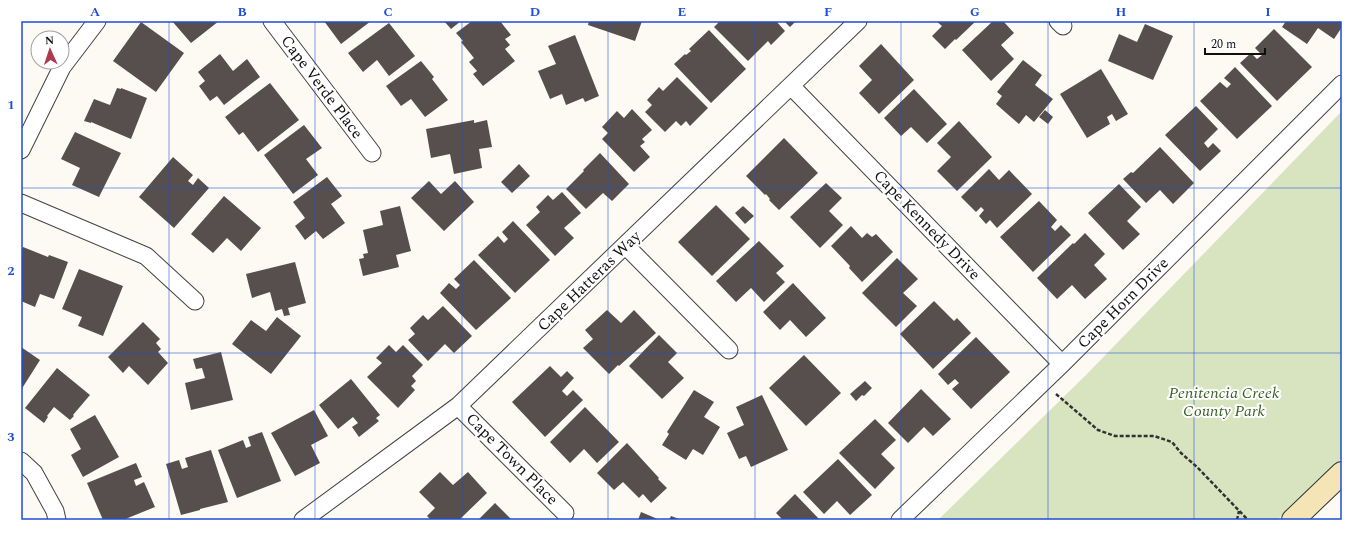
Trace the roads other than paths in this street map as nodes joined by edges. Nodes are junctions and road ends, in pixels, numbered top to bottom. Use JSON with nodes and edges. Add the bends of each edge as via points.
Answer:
{"nodes":[{"id":1,"x":97,"y":21,"type":"edge"},
{"id":2,"x":272,"y":21,"type":"edge"},
{"id":3,"x":858,"y":21,"type":"edge"},
{"id":4,"x":1342,"y":84,"type":"edge"},
{"id":5,"x":791,"y":86,"type":"junction"},
{"id":6,"x":21,"y":150,"type":"edge"},
{"id":7,"x":372,"y":153,"type":"dead end"},
{"id":8,"x":21,"y":202,"type":"edge"},
{"id":9,"x":626,"y":246,"type":"junction"},
{"id":10,"x":195,"y":301,"type":"dead end"},
{"id":11,"x":729,"y":350,"type":"dead end"},
{"id":12,"x":1062,"y":364,"type":"junction"},
{"id":13,"x":458,"y":406,"type":"junction"},
{"id":14,"x":21,"y":461,"type":"edge"},
{"id":15,"x":1342,"y":474,"type":"edge"},
{"id":16,"x":565,"y":513,"type":"dead end"},
{"id":17,"x":56,"y":520,"type":"edge"},
{"id":18,"x":303,"y":520,"type":"edge"},
{"id":19,"x":900,"y":520,"type":"edge"},
{"id":20,"x":1293,"y":520,"type":"edge"}],
"edges":[{"from":1,"to":6,"type":"street","via":[[62,67]]},
{"from":2,"to":7,"type":"street","name":"Cape Verde Place"},
{"from":3,"to":5,"type":"street","name":"Cape Hatteras Way"},
{"from":4,"to":12,"type":"street","name":"Cape Horn Drive"},
{"from":5,"to":9,"type":"street","name":"Cape Hatteras Way"},
{"from":5,"to":12,"type":"street","name":"Cape Kennedy Drive"},
{"from":8,"to":10,"type":"street","via":[[146,256]]},
{"from":9,"to":11,"type":"street"},
{"from":9,"to":13,"type":"street","name":"Cape Hatteras Way"},
{"from":12,"to":19,"type":"street","name":"Cape Horn Drive"},
{"from":13,"to":16,"type":"street","name":"Cape Town Place"},
{"from":13,"to":18,"type":"street","name":"Cape Hatteras Way"},
{"from":14,"to":17,"type":"street","via":[[34,473],[55,511]]},
{"from":15,"to":20,"type":"main road"}]}
